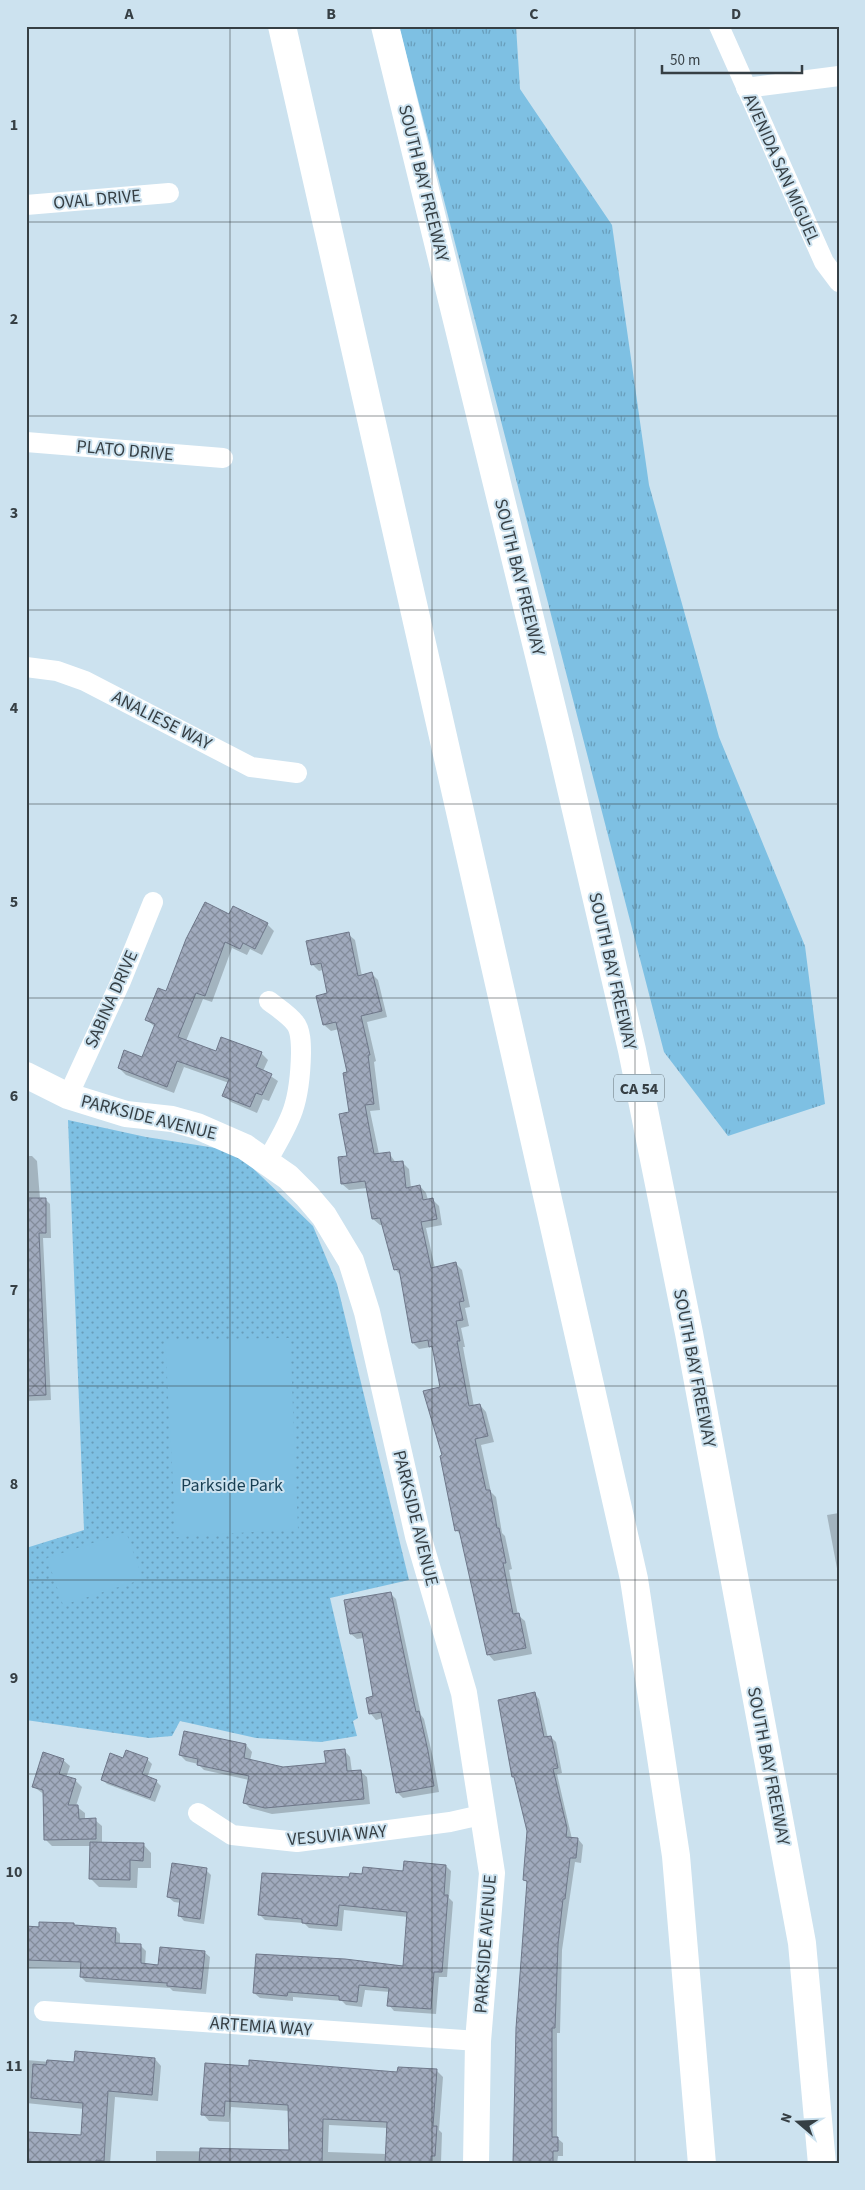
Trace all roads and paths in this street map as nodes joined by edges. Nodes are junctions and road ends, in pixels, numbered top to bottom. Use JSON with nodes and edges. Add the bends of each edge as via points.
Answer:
{"nodes":[{"id":1,"x":282,"y":26,"type":"edge"},
{"id":2,"x":385,"y":26,"type":"edge"},
{"id":3,"x":719,"y":26,"type":"edge"},
{"id":4,"x":839,"y":76,"type":"edge"},
{"id":5,"x":746,"y":88,"type":"junction"},
{"id":6,"x":169,"y":193,"type":"dead end"},
{"id":7,"x":26,"y":205,"type":"edge"},
{"id":8,"x":839,"y":282,"type":"edge"},
{"id":9,"x":26,"y":442,"type":"edge"},
{"id":10,"x":223,"y":458,"type":"dead end"},
{"id":11,"x":26,"y":667,"type":"edge"},
{"id":12,"x":297,"y":773,"type":"dead end"},
{"id":13,"x":153,"y":902,"type":"dead end"},
{"id":14,"x":269,"y":1001,"type":"dead end"},
{"id":15,"x":26,"y":1076,"type":"edge"},
{"id":16,"x":68,"y":1096,"type":"junction"},
{"id":17,"x":267,"y":1161,"type":"junction"},
{"id":18,"x":198,"y":1813,"type":"dead end"},
{"id":19,"x":481,"y":1815,"type":"junction"},
{"id":20,"x":44,"y":2011,"type":"dead end"},
{"id":21,"x":478,"y":2041,"type":"junction"},
{"id":22,"x":476,"y":2164,"type":"edge"},
{"id":23,"x":702,"y":2164,"type":"edge"},
{"id":24,"x":822,"y":2164,"type":"edge"}],
"edges":[{"from":1,"to":23,"type":"highway","via":[[634,1578],[676,1856]]},
{"from":2,"to":24,"type":"highway","name":"SOUTH BAY FREEWAY","number":"CA 54","via":[[632,1050],[689,1333],[802,1943]]},
{"from":3,"to":5,"type":"street","name":"AVENIDA SAN MIGUEL"},
{"from":4,"to":5,"type":"street"},
{"from":5,"to":8,"type":"street","name":"AVENIDA SAN MIGUEL","via":[[824,262]]},
{"from":6,"to":7,"type":"street","name":"OVAL DRIVE"},
{"from":9,"to":10,"type":"street","name":"PLATO DRIVE"},
{"from":11,"to":12,"type":"street","name":"ANALIESE WAY","via":[[57,670],[85,681],[252,767]]},
{"from":13,"to":16,"type":"street","name":"SABINA DRIVE"},
{"from":14,"to":17,"type":"street","via":[[297,1024],[301,1044],[301,1082],[289,1124]]},
{"from":15,"to":16,"type":"main road","name":"PARKSIDE AVENUE"},
{"from":16,"to":17,"type":"main road","name":"PARKSIDE AVENUE","via":[[126,1114],[172,1119],[197,1126],[222,1135]]},
{"from":17,"to":19,"type":"main road","name":"PARKSIDE AVENUE","via":[[301,1190],[324,1216],[351,1261],[360,1288],[418,1536],[464,1693]]},
{"from":18,"to":19,"type":"street","name":"VESUVIA WAY","via":[[232,1835],[297,1842]]},
{"from":19,"to":21,"type":"main road","name":"PARKSIDE AVENUE","via":[[492,1873]]},
{"from":20,"to":21,"type":"street","name":"ARTEMIA WAY"},
{"from":21,"to":22,"type":"main road","name":"PARKSIDE AVENUE"}]}
